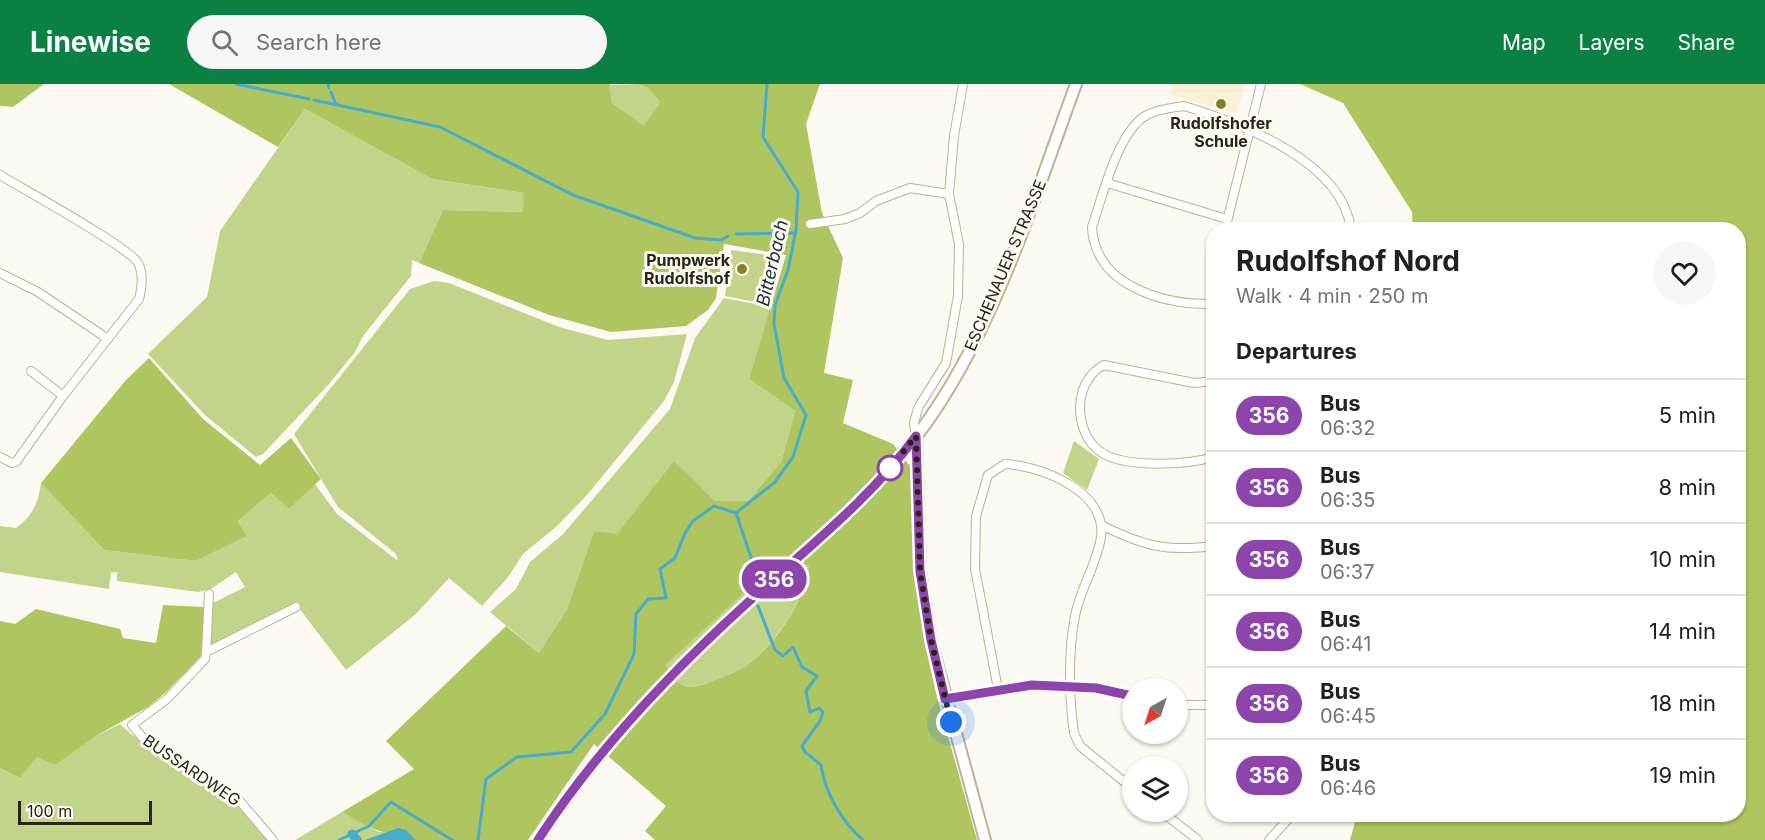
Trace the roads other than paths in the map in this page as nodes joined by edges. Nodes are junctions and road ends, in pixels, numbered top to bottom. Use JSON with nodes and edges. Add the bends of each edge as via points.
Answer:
{"nodes":[{"id":1,"x":963,"y":84,"type":"edge"},
{"id":2,"x":1076,"y":84,"type":"edge"},
{"id":3,"x":1261,"y":84,"type":"edge"},
{"id":4,"x":1249,"y":132,"type":"junction"},
{"id":5,"x":0,"y":175,"type":"edge"},
{"id":6,"x":1107,"y":183,"type":"junction"},
{"id":7,"x":949,"y":194,"type":"junction"},
{"id":8,"x":1227,"y":219,"type":"junction"},
{"id":9,"x":1226,"y":222,"type":"edge"},
{"id":10,"x":1348,"y":222,"type":"edge"},
{"id":11,"x":810,"y":224,"type":"dead end"},
{"id":12,"x":0,"y":273,"type":"edge"},
{"id":13,"x":1206,"y":303,"type":"edge"},
{"id":14,"x":108,"y":339,"type":"junction"},
{"id":15,"x":31,"y":371,"type":"dead end"},
{"id":16,"x":1206,"y":381,"type":"edge"},
{"id":17,"x":63,"y":396,"type":"junction"},
{"id":18,"x":916,"y":436,"type":"junction"},
{"id":19,"x":0,"y":457,"type":"edge"},
{"id":20,"x":1206,"y":458,"type":"edge"},
{"id":21,"x":1101,"y":525,"type":"junction"},
{"id":22,"x":1206,"y":547,"type":"edge"},
{"id":23,"x":209,"y":594,"type":"dead end"},
{"id":24,"x":296,"y":608,"type":"dead end"},
{"id":25,"x":206,"y":652,"type":"junction"},
{"id":26,"x":1071,"y":686,"type":"junction"},
{"id":27,"x":998,"y":689,"type":"junction"},
{"id":28,"x":1122,"y":694,"type":"edge"},
{"id":29,"x":945,"y":699,"type":"junction"},
{"id":30,"x":1188,"y":705,"type":"edge"},
{"id":31,"x":1206,"y":705,"type":"edge"},
{"id":32,"x":1122,"y":780,"type":"edge"},
{"id":33,"x":1175,"y":822,"type":"edge"},
{"id":34,"x":1286,"y":822,"type":"edge"},
{"id":35,"x":273,"y":840,"type":"edge"},
{"id":36,"x":538,"y":840,"type":"edge"},
{"id":37,"x":985,"y":840,"type":"edge"},
{"id":38,"x":1198,"y":840,"type":"edge"},
{"id":39,"x":1269,"y":840,"type":"edge"}],
"edges":[{"from":1,"to":7,"type":"street"},
{"from":2,"to":18,"type":"main road","name":"ESCHENAUER STRASSE","via":[[984,320],[968,355]]},
{"from":3,"to":4,"type":"street"},
{"from":4,"to":6,"type":"street","via":[[1184,106],[1155,112],[1145,116],[1128,134]]},
{"from":4,"to":8,"type":"street"},
{"from":4,"to":10,"type":"street","via":[[1293,151],[1327,180]]},
{"from":5,"to":14,"type":"street","via":[[118,245],[138,261],[143,284],[139,299]]},
{"from":6,"to":8,"type":"street"},
{"from":6,"to":13,"type":"street","via":[[1092,227],[1092,240],[1109,272],[1125,283],[1170,301]]},
{"from":7,"to":11,"type":"street","via":[[910,188],[844,219]]},
{"from":7,"to":18,"type":"street","via":[[958,244],[958,296],[950,350],[940,377],[918,408]]},
{"from":8,"to":9,"type":"street"},
{"from":12,"to":14,"type":"street","via":[[38,292]]},
{"from":14,"to":17,"type":"street"},
{"from":15,"to":17,"type":"street"},
{"from":16,"to":20,"type":"street","via":[[1104,365],[1086,380],[1081,423],[1088,438],[1106,455],[1123,461],[1170,463]]},
{"from":17,"to":19,"type":"street","via":[[16,462]]},
{"from":18,"to":29,"type":"main road","via":[[920,571]]},
{"from":18,"to":36,"type":"main road","name":"ESCHENAUER STRASSE","via":[[884,475],[824,535],[680,666],[595,762]]},
{"from":21,"to":22,"type":"street","via":[[1147,546],[1185,550]]},
{"from":21,"to":26,"type":"street","via":[[1101,538],[1074,617]]},
{"from":21,"to":27,"type":"street","via":[[1089,500],[1075,488],[1046,474],[1005,464],[988,475],[976,516],[975,569]]},
{"from":23,"to":25,"type":"street"},
{"from":24,"to":25,"type":"street"},
{"from":25,"to":35,"type":"street","name":"BUSSARDWEG","via":[[205,659],[167,699],[135,722],[133,729],[238,799]]},
{"from":26,"to":27,"type":"street"},
{"from":26,"to":28,"type":"street"},
{"from":26,"to":32,"type":"street","via":[[1074,733],[1080,746]]},
{"from":27,"to":29,"type":"street"},
{"from":29,"to":37,"type":"main road"},
{"from":30,"to":31,"type":"street"},
{"from":33,"to":38,"type":"street"},
{"from":34,"to":39,"type":"street"}]}
